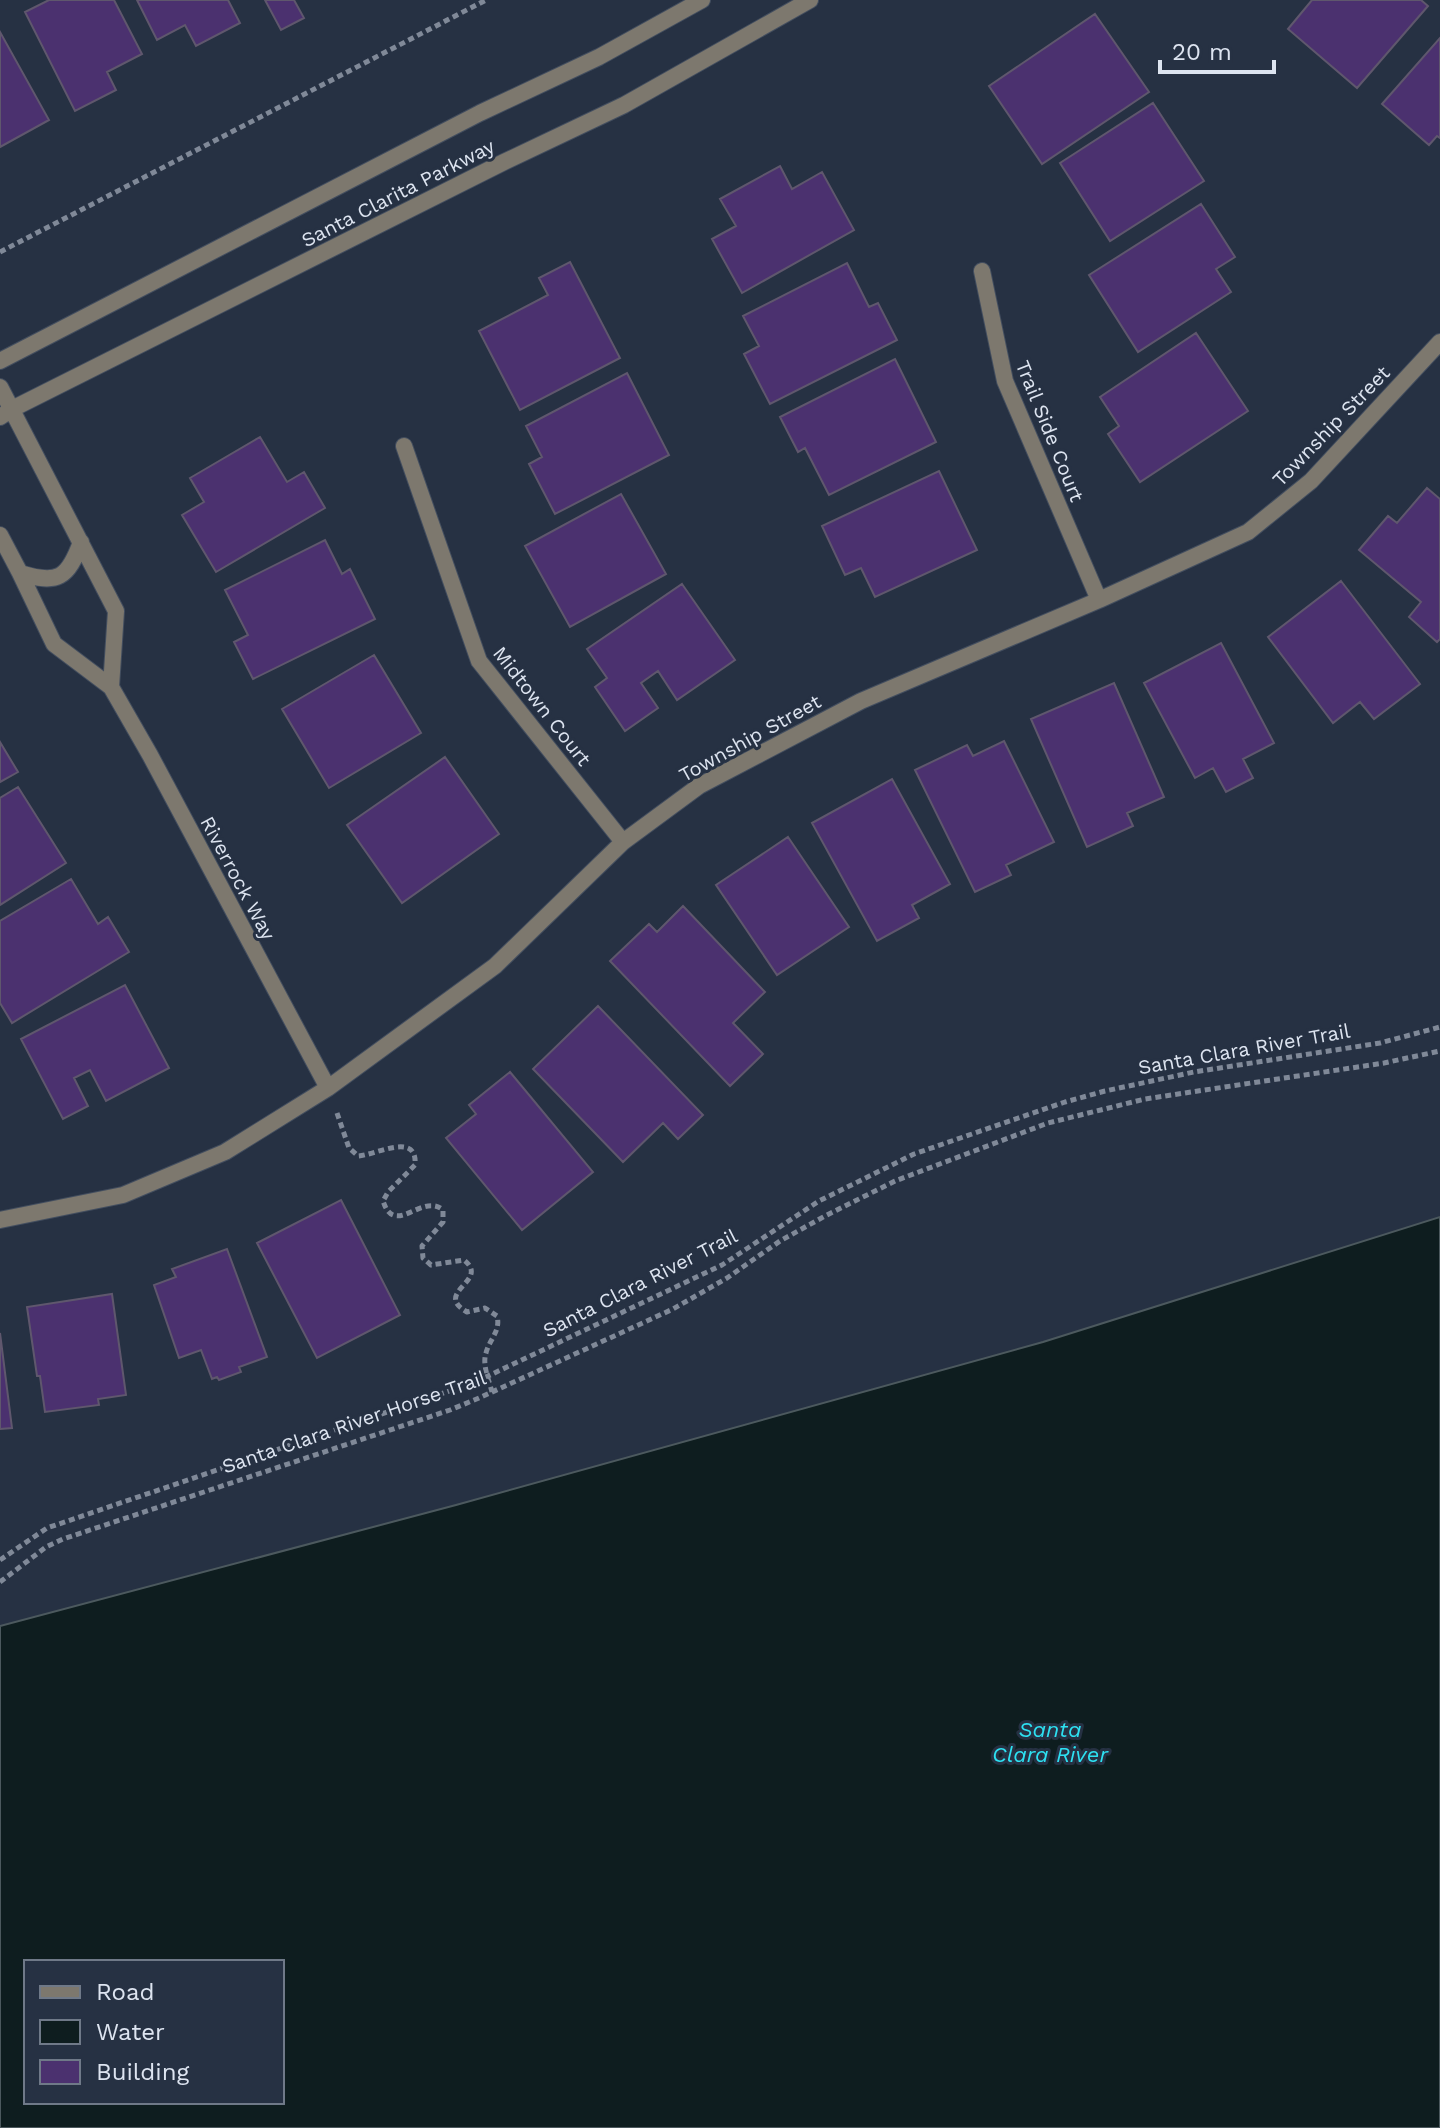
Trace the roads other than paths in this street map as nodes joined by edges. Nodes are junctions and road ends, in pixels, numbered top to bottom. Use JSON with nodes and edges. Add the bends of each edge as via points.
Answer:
{"nodes":[{"id":1,"x":702,"y":0,"type":"edge"},
{"id":2,"x":810,"y":0,"type":"edge"},
{"id":3,"x":982,"y":271,"type":"dead end"},
{"id":4,"x":1440,"y":342,"type":"edge"},
{"id":5,"x":0,"y":361,"type":"edge"},
{"id":6,"x":0,"y":387,"type":"edge"},
{"id":7,"x":6,"y":413,"type":"edge"},
{"id":8,"x":404,"y":446,"type":"dead end"},
{"id":9,"x":0,"y":535,"type":"edge"},
{"id":10,"x":81,"y":542,"type":"junction"},
{"id":11,"x":20,"y":573,"type":"junction"},
{"id":12,"x":1099,"y":600,"type":"junction"},
{"id":13,"x":111,"y":687,"type":"junction"},
{"id":14,"x":623,"y":842,"type":"junction"},
{"id":15,"x":328,"y":1088,"type":"junction"},
{"id":16,"x":0,"y":1219,"type":"edge"}],
"edges":[{"from":1,"to":5,"type":"street","name":"Santa Clarita Parkway"},
{"from":2,"to":7,"type":"street","name":"Santa Clarita Parkway","via":[[624,105]]},
{"from":3,"to":12,"type":"street","name":"Trail Side Court","via":[[1005,381]]},
{"from":4,"to":12,"type":"street","name":"Township Street","via":[[1311,481],[1248,532]]},
{"from":6,"to":7,"type":"street"},
{"from":7,"to":10,"type":"street"},
{"from":8,"to":14,"type":"street","name":"Midtown Court","via":[[479,661]]},
{"from":9,"to":11,"type":"street","name":"Riverrock Way"},
{"from":10,"to":11,"type":"street","via":[[73,563],[61,575],[43,580]]},
{"from":10,"to":13,"type":"street","via":[[116,611]]},
{"from":11,"to":13,"type":"street","name":"Riverrock Way","via":[[54,644]]},
{"from":12,"to":14,"type":"street","name":"Township Street","via":[[861,701],[699,786]]},
{"from":13,"to":15,"type":"street","name":"Riverrock Way"},
{"from":14,"to":15,"type":"street","name":"Township Street","via":[[495,966]]},
{"from":15,"to":16,"type":"street","name":"Township Street","via":[[225,1152],[123,1195]]}]}
